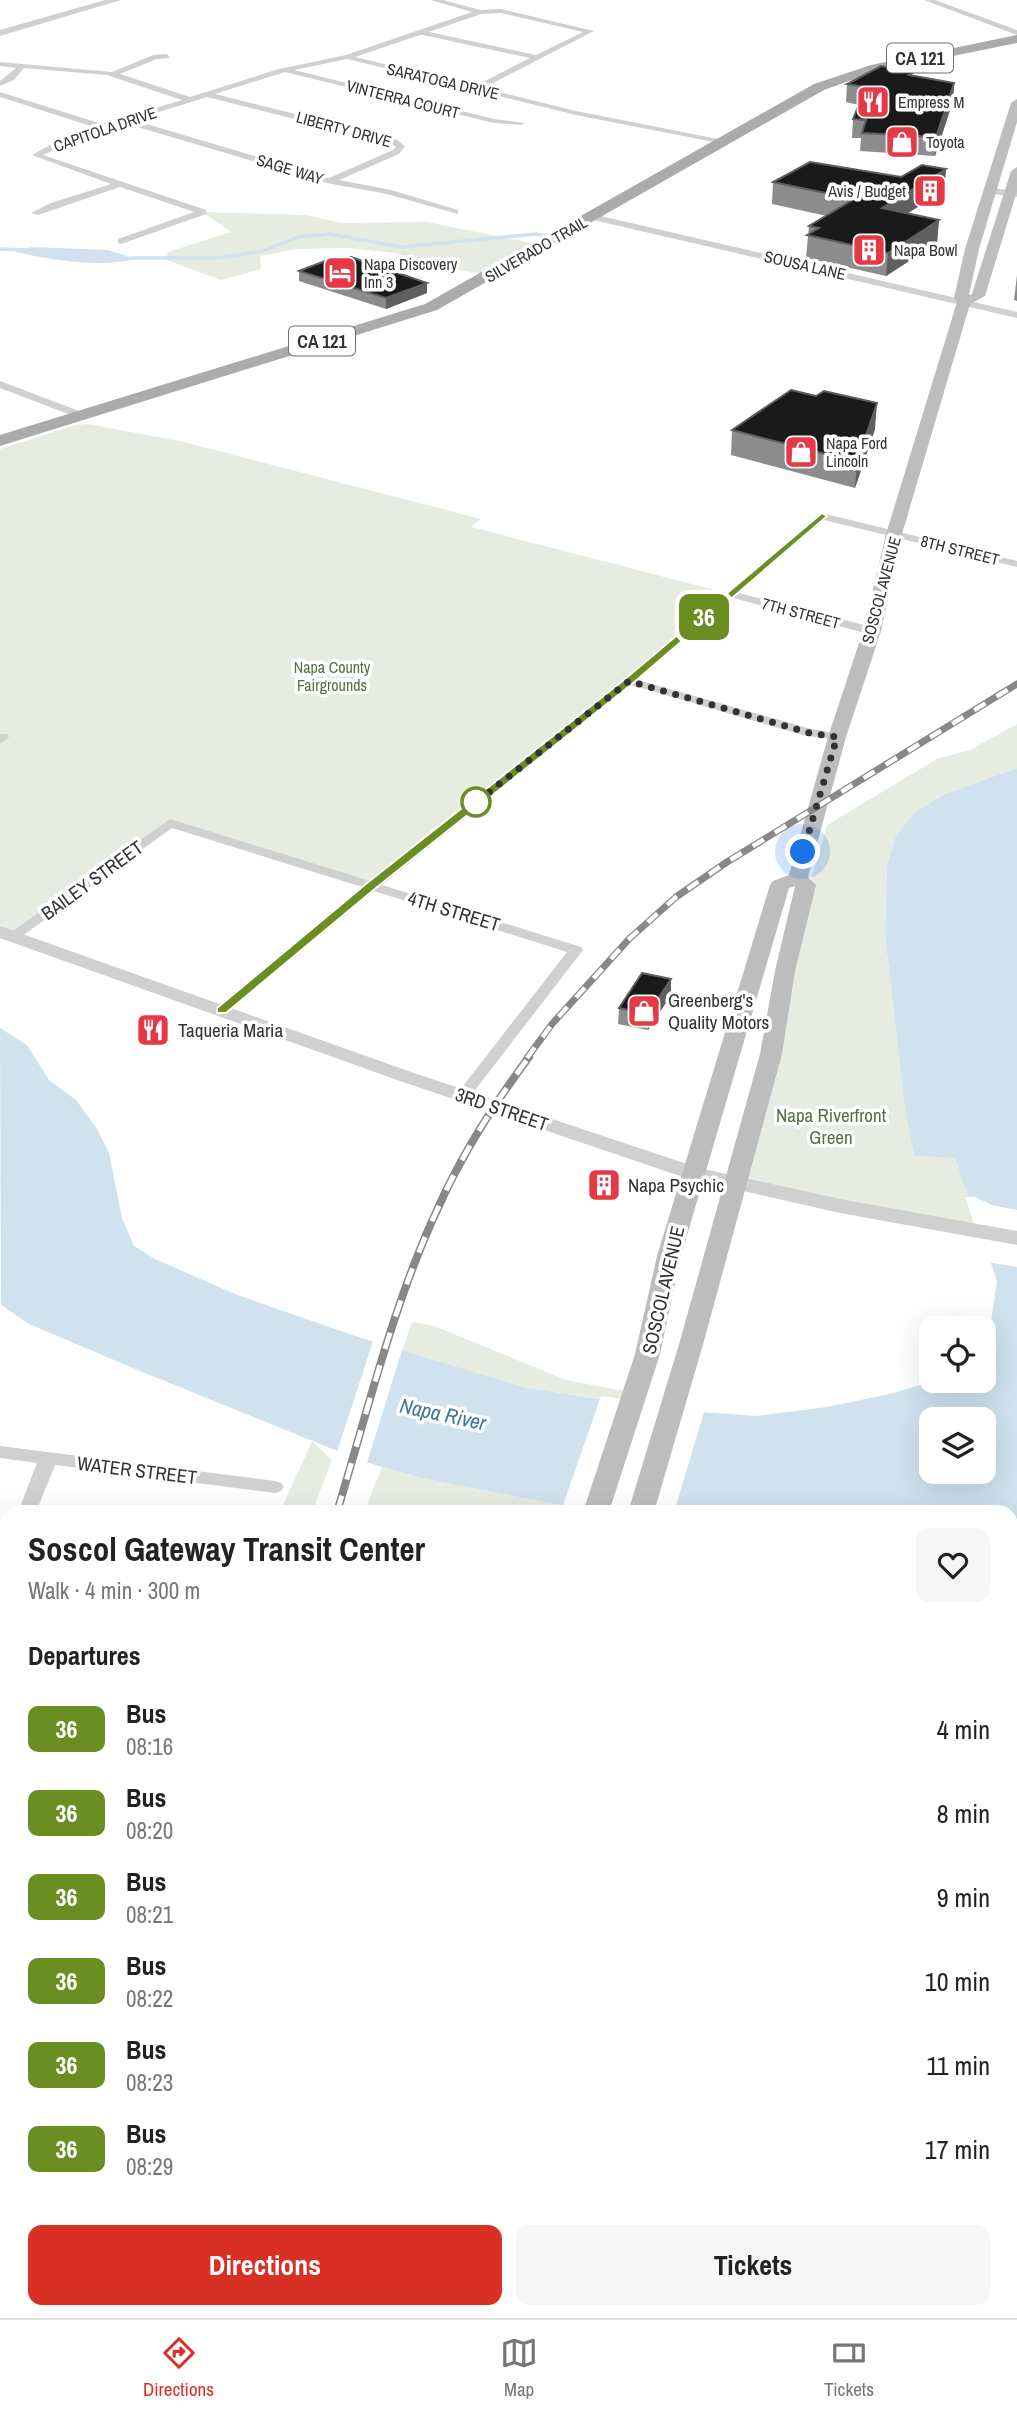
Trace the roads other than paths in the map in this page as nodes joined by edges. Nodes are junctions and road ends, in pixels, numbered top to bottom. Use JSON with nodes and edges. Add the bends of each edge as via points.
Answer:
{"nodes":[{"id":1,"x":116,"y":0,"type":"edge"},
{"id":2,"x":435,"y":0,"type":"edge"},
{"id":3,"x":928,"y":0,"type":"edge"},
{"id":4,"x":480,"y":12,"type":"junction"},
{"id":5,"x":1000,"y":29,"type":"joint"},
{"id":6,"x":421,"y":32,"type":"junction"},
{"id":7,"x":0,"y":33,"type":"edge"},
{"id":8,"x":1016,"y":37,"type":"edge"},
{"id":9,"x":167,"y":56,"type":"dead end"},
{"id":10,"x":347,"y":57,"type":"junction"},
{"id":11,"x":534,"y":57,"type":"junction"},
{"id":12,"x":0,"y":64,"type":"edge"},
{"id":13,"x":22,"y":66,"type":"junction"},
{"id":14,"x":286,"y":71,"type":"junction"},
{"id":15,"x":113,"y":74,"type":"junction"},
{"id":16,"x":0,"y":84,"type":"edge"},
{"id":17,"x":475,"y":89,"type":"junction"},
{"id":18,"x":0,"y":94,"type":"edge"},
{"id":19,"x":208,"y":94,"type":"junction"},
{"id":20,"x":191,"y":100,"type":"junction"},
{"id":21,"x":1017,"y":103,"type":"edge"},
{"id":22,"x":125,"y":121,"type":"junction"},
{"id":23,"x":521,"y":123,"type":"dead end"},
{"id":24,"x":102,"y":127,"type":"junction"},
{"id":25,"x":724,"y":141,"type":"junction"},
{"id":26,"x":1017,"y":171,"type":"edge"},
{"id":27,"x":330,"y":181,"type":"junction"},
{"id":28,"x":120,"y":184,"type":"junction"},
{"id":29,"x":990,"y":191,"type":"junction"},
{"id":30,"x":1014,"y":193,"type":"edge"},
{"id":31,"x":454,"y":212,"type":"dead end"},
{"id":32,"x":36,"y":213,"type":"dead end"},
{"id":33,"x":593,"y":216,"type":"junction"},
{"id":34,"x":121,"y":240,"type":"dead end"},
{"id":35,"x":964,"y":302,"type":"junction"},
{"id":36,"x":1017,"y":315,"type":"edge"},
{"id":37,"x":0,"y":384,"type":"edge"},
{"id":38,"x":83,"y":415,"type":"junction"},
{"id":39,"x":0,"y":441,"type":"edge"},
{"id":40,"x":894,"y":534,"type":"junction"},
{"id":41,"x":1017,"y":564,"type":"edge"},
{"id":42,"x":730,"y":594,"type":"junction"},
{"id":43,"x":872,"y":631,"type":"junction"},
{"id":44,"x":629,"y":681,"type":"junction"},
{"id":45,"x":837,"y":737,"type":"junction"},
{"id":46,"x":170,"y":823,"type":"joint"},
{"id":47,"x":798,"y":878,"type":"junction"},
{"id":48,"x":372,"y":886,"type":"junction"},
{"id":49,"x":6,"y":934,"type":"edge"},
{"id":50,"x":222,"y":1010,"type":"junction"},
{"id":51,"x":464,"y":1096,"type":"junction"},
{"id":52,"x":693,"y":1173,"type":"junction"},
{"id":53,"x":734,"y":1184,"type":"junction"},
{"id":54,"x":1017,"y":1238,"type":"edge"},
{"id":55,"x":0,"y":1452,"type":"edge"},
{"id":56,"x":48,"y":1459,"type":"junction"},
{"id":57,"x":275,"y":1487,"type":"dead end"},
{"id":58,"x":30,"y":1505,"type":"edge"},
{"id":59,"x":598,"y":1505,"type":"edge"},
{"id":60,"x":643,"y":1505,"type":"edge"}],
"edges":[{"from":1,"to":7,"type":"street"},
{"from":2,"to":4,"type":"street"},
{"from":3,"to":5,"type":"street"},
{"from":4,"to":6,"type":"street","name":"SARATOGA DRIVE"},
{"from":4,"to":11,"type":"street","via":[[501,10],[590,31]]},
{"from":5,"to":8,"type":"street"},
{"from":6,"to":10,"type":"street","name":"SARATOGA DRIVE"},
{"from":6,"to":11,"type":"street"},
{"from":8,"to":25,"type":"main road","name":"SILVERADO TRAIL","number":"CA 121","via":[[871,69],[829,83]]},
{"from":9,"to":15,"type":"street"},
{"from":10,"to":14,"type":"street","name":"CAPITOLA DRIVE"},
{"from":10,"to":17,"type":"street","name":"SARATOGA DRIVE"},
{"from":11,"to":17,"type":"street"},
{"from":12,"to":13,"type":"street"},
{"from":13,"to":15,"type":"street"},
{"from":13,"to":16,"type":"street"},
{"from":14,"to":19,"type":"street","name":"CAPITOLA DRIVE"},
{"from":14,"to":23,"type":"street","name":"VINTERRA COURT","via":[[494,121]]},
{"from":15,"to":20,"type":"street"},
{"from":17,"to":25,"type":"street","name":"SARATOGA DRIVE"},
{"from":18,"to":24,"type":"street"},
{"from":19,"to":20,"type":"street","name":"CAPITOLA DRIVE"},
{"from":19,"to":27,"type":"street","name":"LIBERTY DRIVE","via":[[401,146]]},
{"from":20,"to":22,"type":"street","name":"CAPITOLA DRIVE"},
{"from":21,"to":29,"type":"main road","name":"SOSCOL AVENUE"},
{"from":22,"to":24,"type":"street","name":"CAPITOLA DRIVE"},
{"from":22,"to":27,"type":"street","name":"SAGE WAY"},
{"from":24,"to":28,"type":"street","name":"CAPITOLA DRIVE","via":[[36,155]]},
{"from":25,"to":33,"type":"main road","name":"SILVERADO TRAIL","number":"CA 121"},
{"from":26,"to":30,"type":"main road","name":"SOSCOL AVENUE"},
{"from":27,"to":31,"type":"street","name":"SAGE WAY"},
{"from":28,"to":32,"type":"street"},
{"from":28,"to":34,"type":"street","via":[[203,212]]},
{"from":29,"to":30,"type":"street"},
{"from":29,"to":35,"type":"main road","name":"SOSCOL AVENUE","via":[[961,298]]},
{"from":30,"to":35,"type":"main road","name":"SOSCOL AVENUE","via":[[978,296]]},
{"from":33,"to":35,"type":"street","name":"SOUSA LANE"},
{"from":33,"to":38,"type":"main road","name":"SILVERADO TRAIL","number":"CA 121","via":[[418,312]]},
{"from":35,"to":36,"type":"street","name":"SOUSA LANE"},
{"from":35,"to":40,"type":"main road","name":"SOSCOL AVENUE"},
{"from":37,"to":38,"type":"street"},
{"from":38,"to":39,"type":"main road","name":"SILVERADO TRAIL","number":"CA 121"},
{"from":40,"to":41,"type":"street","name":"8TH STREET"},
{"from":40,"to":42,"type":"street","name":"8TH STREET","via":[[822,516]]},
{"from":40,"to":43,"type":"main road","name":"SOSCOL AVENUE"},
{"from":42,"to":43,"type":"street","name":"7TH STREET"},
{"from":42,"to":44,"type":"street"},
{"from":43,"to":45,"type":"main road","name":"SOSCOL AVENUE"},
{"from":44,"to":45,"type":"street"},
{"from":44,"to":48,"type":"street"},
{"from":45,"to":47,"type":"main road","name":"SOSCOL AVENUE"},
{"from":46,"to":48,"type":"street","name":"4TH STREET"},
{"from":46,"to":49,"type":"street","name":"BAILEY STREET"},
{"from":47,"to":52,"type":"main road","name":"SOSCOL AVENUE","via":[[780,885]]},
{"from":47,"to":53,"type":"main road","name":"SOSCOL AVENUE","via":[[806,885],[771,1054]]},
{"from":48,"to":50,"type":"street"},
{"from":48,"to":51,"type":"street","name":"4TH STREET","via":[[576,950]]},
{"from":49,"to":50,"type":"street","name":"3RD STREET"},
{"from":50,"to":51,"type":"street","name":"3RD STREET"},
{"from":51,"to":52,"type":"street","name":"3RD STREET"},
{"from":52,"to":53,"type":"street","name":"3RD STREET"},
{"from":52,"to":59,"type":"main road","name":"SOSCOL AVENUE","via":[[669,1256],[656,1327]]},
{"from":53,"to":54,"type":"street","name":"3RD STREET"},
{"from":53,"to":60,"type":"main road","name":"SOSCOL AVENUE"},
{"from":55,"to":56,"type":"street","name":"WATER STREET"},
{"from":56,"to":57,"type":"street","name":"WATER STREET"},
{"from":56,"to":58,"type":"street"}]}
